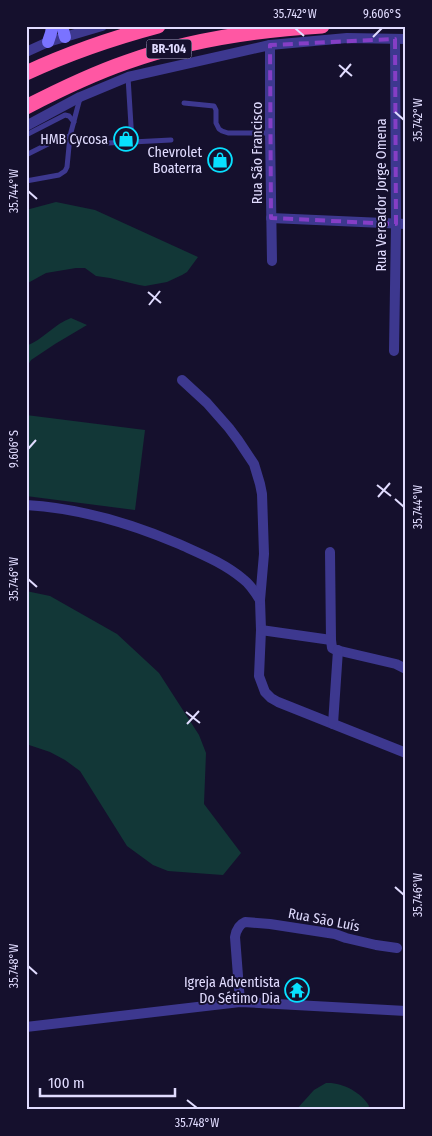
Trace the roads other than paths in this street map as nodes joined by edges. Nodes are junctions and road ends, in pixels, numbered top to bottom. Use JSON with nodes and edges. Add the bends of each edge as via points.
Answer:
{"nodes":[{"id":1,"x":52,"y":26,"type":"edge"},
{"id":2,"x":102,"y":26,"type":"edge"},
{"id":3,"x":158,"y":26,"type":"edge"},
{"id":4,"x":322,"y":26,"type":"edge"},
{"id":5,"x":63,"y":32,"type":"edge"},
{"id":6,"x":400,"y":39,"type":"edge"},
{"id":7,"x":48,"y":42,"type":"junction"},
{"id":8,"x":270,"y":46,"type":"junction"},
{"id":9,"x":26,"y":52,"type":"edge"},
{"id":10,"x":26,"y":73,"type":"edge"},
{"id":11,"x":128,"y":77,"type":"junction"},
{"id":12,"x":80,"y":98,"type":"junction"},
{"id":13,"x":184,"y":103,"type":"dead end"},
{"id":14,"x":26,"y":107,"type":"edge"},
{"id":15,"x":74,"y":122,"type":"junction"},
{"id":16,"x":26,"y":126,"type":"edge"},
{"id":17,"x":270,"y":133,"type":"junction"},
{"id":18,"x":26,"y":135,"type":"edge"},
{"id":19,"x":70,"y":136,"type":"junction"},
{"id":20,"x":171,"y":140,"type":"dead end"},
{"id":21,"x":132,"y":142,"type":"junction"},
{"id":22,"x":107,"y":143,"type":"dead end"},
{"id":23,"x":26,"y":155,"type":"edge"},
{"id":24,"x":26,"y":181,"type":"edge"},
{"id":25,"x":271,"y":218,"type":"junction"},
{"id":26,"x":401,"y":224,"type":"edge"},
{"id":27,"x":272,"y":261,"type":"dead end"},
{"id":28,"x":394,"y":351,"type":"dead end"},
{"id":29,"x":182,"y":380,"type":"dead end"},
{"id":30,"x":26,"y":505,"type":"edge"},
{"id":31,"x":330,"y":552,"type":"dead end"},
{"id":32,"x":260,"y":600,"type":"junction"},
{"id":33,"x":261,"y":630,"type":"junction"},
{"id":34,"x":331,"y":640,"type":"junction"},
{"id":35,"x":338,"y":650,"type":"junction"},
{"id":36,"x":406,"y":669,"type":"edge"},
{"id":37,"x":333,"y":724,"type":"junction"},
{"id":38,"x":405,"y":750,"type":"edge"},
{"id":39,"x":397,"y":948,"type":"dead end"},
{"id":40,"x":240,"y":1002,"type":"junction"},
{"id":41,"x":406,"y":1011,"type":"edge"},
{"id":42,"x":26,"y":1026,"type":"edge"}],
"edges":[{"from":1,"to":7,"type":"street"},
{"from":2,"to":5,"type":"street"},
{"from":3,"to":10,"type":"highway","number":"BR-104","via":[[93,45]]},
{"from":4,"to":14,"type":"highway","number":"BR-104","via":[[239,34],[172,48],[128,61]]},
{"from":5,"to":7,"type":"street"},
{"from":6,"to":8,"type":"street","via":[[346,38]]},
{"from":6,"to":26,"type":"street","name":"Rua Vereador Jorge Omena"},
{"from":7,"to":9,"type":"street"},
{"from":8,"to":11,"type":"street"},
{"from":8,"to":17,"type":"street","name":"Rua São Francisco"},
{"from":11,"to":12,"type":"street"},
{"from":11,"to":21,"type":"lane"},
{"from":12,"to":15,"type":"lane"},
{"from":12,"to":16,"type":"street"},
{"from":13,"to":17,"type":"lane","via":[[214,106],[217,126],[225,132]]},
{"from":15,"to":18,"type":"lane","via":[[65,114]]},
{"from":15,"to":19,"type":"lane"},
{"from":17,"to":25,"type":"street","name":"Rua São Francisco"},
{"from":19,"to":23,"type":"lane"},
{"from":19,"to":24,"type":"lane","via":[[65,171]]},
{"from":20,"to":21,"type":"lane"},
{"from":21,"to":22,"type":"lane"},
{"from":25,"to":26,"type":"street"},
{"from":25,"to":27,"type":"street","name":"Rua São Francisco"},
{"from":26,"to":28,"type":"street","name":"Rua Vereador Jorge Omena"},
{"from":29,"to":32,"type":"street","via":[[229,428],[257,472],[262,494],[264,554]]},
{"from":30,"to":32,"type":"street","via":[[102,517],[154,534],[226,567],[244,580]]},
{"from":31,"to":34,"type":"street"},
{"from":32,"to":33,"type":"street"},
{"from":33,"to":34,"type":"street"},
{"from":33,"to":37,"type":"street","via":[[259,676],[265,692],[278,702]]},
{"from":34,"to":35,"type":"street","via":[[332,648]]},
{"from":35,"to":36,"type":"street"},
{"from":35,"to":37,"type":"street"},
{"from":37,"to":38,"type":"street"},
{"from":39,"to":40,"type":"street","name":"Rua São Luís","via":[[335,934],[245,922],[235,937]]},
{"from":40,"to":41,"type":"street"},
{"from":40,"to":42,"type":"street"}]}
